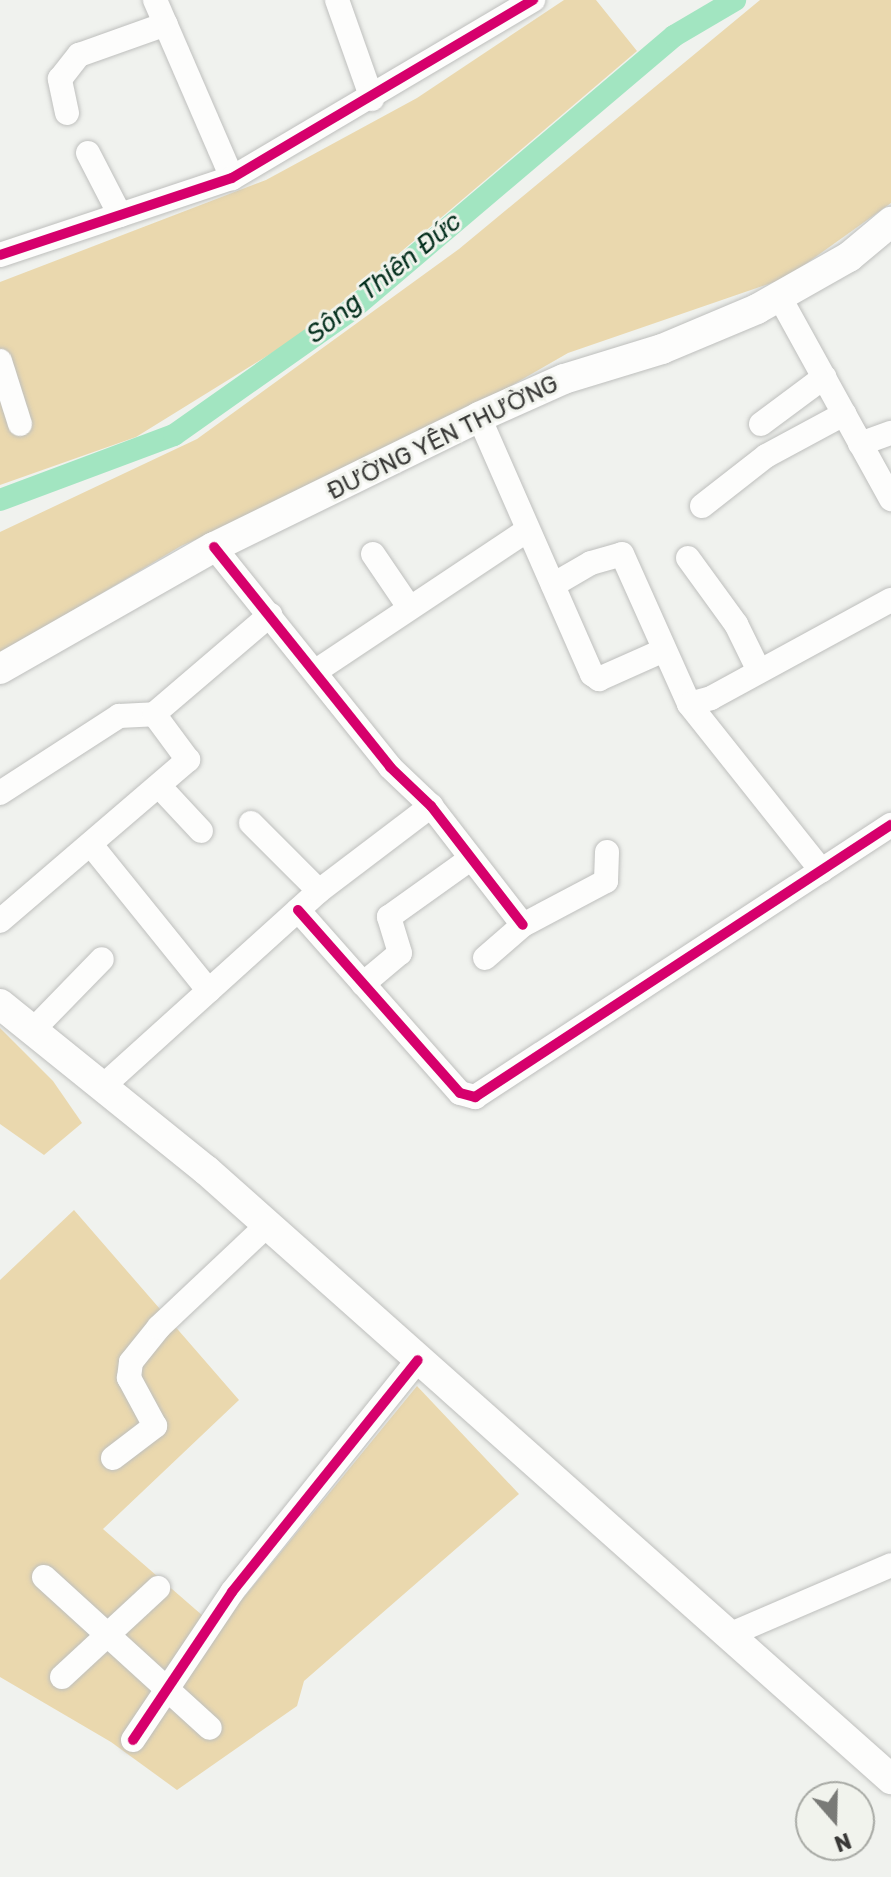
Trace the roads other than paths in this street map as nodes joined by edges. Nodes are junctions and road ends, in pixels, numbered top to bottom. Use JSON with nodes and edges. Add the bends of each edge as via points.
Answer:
{"nodes":[{"id":1,"x":155,"y":0,"type":"edge"},
{"id":2,"x":337,"y":0,"type":"edge"},
{"id":3,"x":533,"y":0,"type":"edge"},
{"id":4,"x":166,"y":24,"type":"junction"},
{"id":5,"x":372,"y":99,"type":"junction"},
{"id":6,"x":67,"y":113,"type":"dead end"},
{"id":7,"x":88,"y":153,"type":"dead end"},
{"id":8,"x":232,"y":178,"type":"junction"},
{"id":9,"x":120,"y":215,"type":"junction"},
{"id":10,"x":891,"y":222,"type":"edge"},
{"id":11,"x":0,"y":255,"type":"edge"},
{"id":12,"x":779,"y":296,"type":"junction"},
{"id":13,"x":0,"y":361,"type":"edge"},
{"id":14,"x":824,"y":377,"type":"junction"},
{"id":15,"x":844,"y":414,"type":"junction"},
{"id":16,"x":479,"y":417,"type":"junction"},
{"id":17,"x":20,"y":424,"type":"dead end"},
{"id":18,"x":761,"y":424,"type":"dead end"},
{"id":19,"x":891,"y":433,"type":"edge"},
{"id":20,"x":860,"y":444,"type":"junction"},
{"id":21,"x":891,"y":499,"type":"edge"},
{"id":22,"x":702,"y":506,"type":"dead end"},
{"id":23,"x":526,"y":531,"type":"junction"},
{"id":24,"x":214,"y":547,"type":"junction"},
{"id":25,"x":373,"y":554,"type":"dead end"},
{"id":26,"x":688,"y":558,"type":"dead end"},
{"id":27,"x":553,"y":585,"type":"junction"},
{"id":28,"x":891,"y":600,"type":"edge"},
{"id":29,"x":409,"y":607,"type":"junction"},
{"id":30,"x":270,"y":615,"type":"junction"},
{"id":31,"x":664,"y":650,"type":"junction"},
{"id":32,"x":0,"y":669,"type":"edge"},
{"id":33,"x":316,"y":671,"type":"junction"},
{"id":34,"x":759,"y":671,"type":"junction"},
{"id":35,"x":689,"y":704,"type":"junction"},
{"id":36,"x":154,"y":714,"type":"junction"},
{"id":37,"x":160,"y":787,"type":"junction"},
{"id":38,"x":0,"y":793,"type":"edge"},
{"id":39,"x":431,"y":806,"type":"junction"},
{"id":40,"x":251,"y":823,"type":"dead end"},
{"id":41,"x":891,"y":825,"type":"edge"},
{"id":42,"x":201,"y":831,"type":"dead end"},
{"id":43,"x":92,"y":846,"type":"junction"},
{"id":44,"x":607,"y":852,"type":"dead end"},
{"id":45,"x":469,"y":860,"type":"junction"},
{"id":46,"x":822,"y":871,"type":"junction"},
{"id":47,"x":319,"y":891,"type":"junction"},
{"id":48,"x":298,"y":910,"type":"junction"},
{"id":49,"x":0,"y":921,"type":"edge"},
{"id":50,"x":523,"y":925,"type":"junction"},
{"id":51,"x":485,"y":958,"type":"dead end"},
{"id":52,"x":102,"y":959,"type":"dead end"},
{"id":53,"x":363,"y":984,"type":"junction"},
{"id":54,"x":209,"y":991,"type":"junction"},
{"id":55,"x":0,"y":1004,"type":"edge"},
{"id":56,"x":32,"y":1031,"type":"junction"},
{"id":57,"x":101,"y":1088,"type":"junction"},
{"id":58,"x":257,"y":1235,"type":"junction"},
{"id":59,"x":418,"y":1360,"type":"junction"},
{"id":60,"x":113,"y":1458,"type":"dead end"},
{"id":61,"x":891,"y":1565,"type":"edge"},
{"id":62,"x":44,"y":1577,"type":"dead end"},
{"id":63,"x":158,"y":1588,"type":"dead end"},
{"id":64,"x":731,"y":1634,"type":"junction"},
{"id":65,"x":110,"y":1635,"type":"junction"},
{"id":66,"x":62,"y":1677,"type":"dead end"},
{"id":67,"x":168,"y":1687,"type":"junction"},
{"id":68,"x":210,"y":1728,"type":"dead end"},
{"id":69,"x":133,"y":1740,"type":"dead end"},
{"id":70,"x":891,"y":1779,"type":"edge"}],
"edges":[{"from":1,"to":4,"type":"street"},
{"from":2,"to":5,"type":"street"},
{"from":3,"to":5,"type":"street"},
{"from":4,"to":6,"type":"street","via":[[79,55],[60,79]]},
{"from":4,"to":8,"type":"street"},
{"from":5,"to":8,"type":"street"},
{"from":7,"to":9,"type":"street"},
{"from":8,"to":9,"type":"street"},
{"from":9,"to":11,"type":"street"},
{"from":10,"to":12,"type":"main road","name":"ĐƯỜNG YÊN THƯỜNG","via":[[849,257]]},
{"from":12,"to":14,"type":"street"},
{"from":12,"to":16,"type":"main road","name":"ĐƯỜNG YÊN THƯỜNG","via":[[662,349],[564,379]]},
{"from":13,"to":17,"type":"street"},
{"from":14,"to":15,"type":"street"},
{"from":14,"to":18,"type":"street"},
{"from":15,"to":20,"type":"street"},
{"from":15,"to":22,"type":"street","via":[[766,456]]},
{"from":16,"to":23,"type":"street"},
{"from":16,"to":24,"type":"main road","name":"ĐƯỜNG YÊN THƯỜNG"},
{"from":19,"to":20,"type":"street"},
{"from":20,"to":21,"type":"street"},
{"from":23,"to":27,"type":"street"},
{"from":23,"to":29,"type":"street"},
{"from":24,"to":30,"type":"street"},
{"from":24,"to":32,"type":"main road","name":"ĐƯỜNG YÊN THƯỜNG"},
{"from":25,"to":29,"type":"street"},
{"from":26,"to":34,"type":"street","via":[[736,624]]},
{"from":27,"to":31,"type":"street","via":[[572,636],[597,679]]},
{"from":27,"to":31,"type":"street","via":[[591,563],[622,554]]},
{"from":28,"to":34,"type":"street"},
{"from":29,"to":33,"type":"street"},
{"from":30,"to":33,"type":"street"},
{"from":30,"to":36,"type":"street"},
{"from":31,"to":35,"type":"street"},
{"from":33,"to":39,"type":"street","via":[[390,767]]},
{"from":34,"to":35,"type":"street"},
{"from":35,"to":46,"type":"street"},
{"from":36,"to":37,"type":"street","via":[[188,760]]},
{"from":36,"to":38,"type":"street","via":[[119,716]]},
{"from":37,"to":42,"type":"street"},
{"from":37,"to":43,"type":"street"},
{"from":39,"to":45,"type":"street"},
{"from":39,"to":47,"type":"street"},
{"from":40,"to":47,"type":"street"},
{"from":41,"to":46,"type":"street"},
{"from":43,"to":49,"type":"street","via":[[50,875]]},
{"from":43,"to":54,"type":"street"},
{"from":44,"to":50,"type":"street","via":[[606,881]]},
{"from":45,"to":50,"type":"street"},
{"from":45,"to":53,"type":"street","via":[[389,917],[400,953]]},
{"from":46,"to":53,"type":"street","via":[[475,1097],[460,1093]]},
{"from":47,"to":48,"type":"street"},
{"from":48,"to":53,"type":"street"},
{"from":48,"to":54,"type":"street"},
{"from":50,"to":51,"type":"street"},
{"from":52,"to":56,"type":"street"},
{"from":54,"to":57,"type":"street"},
{"from":55,"to":56,"type":"main road"},
{"from":56,"to":57,"type":"main road"},
{"from":57,"to":58,"type":"main road","via":[[206,1170]]},
{"from":58,"to":59,"type":"main road"},
{"from":58,"to":60,"type":"street","via":[[159,1327],[131,1362],[129,1378],[155,1426]]},
{"from":59,"to":64,"type":"main road"},
{"from":59,"to":67,"type":"street","via":[[232,1592]]},
{"from":61,"to":64,"type":"street"},
{"from":62,"to":65,"type":"street"},
{"from":63,"to":65,"type":"street"},
{"from":64,"to":70,"type":"main road"},
{"from":65,"to":66,"type":"street"},
{"from":65,"to":67,"type":"street"},
{"from":67,"to":68,"type":"street"},
{"from":67,"to":69,"type":"street"}]}
